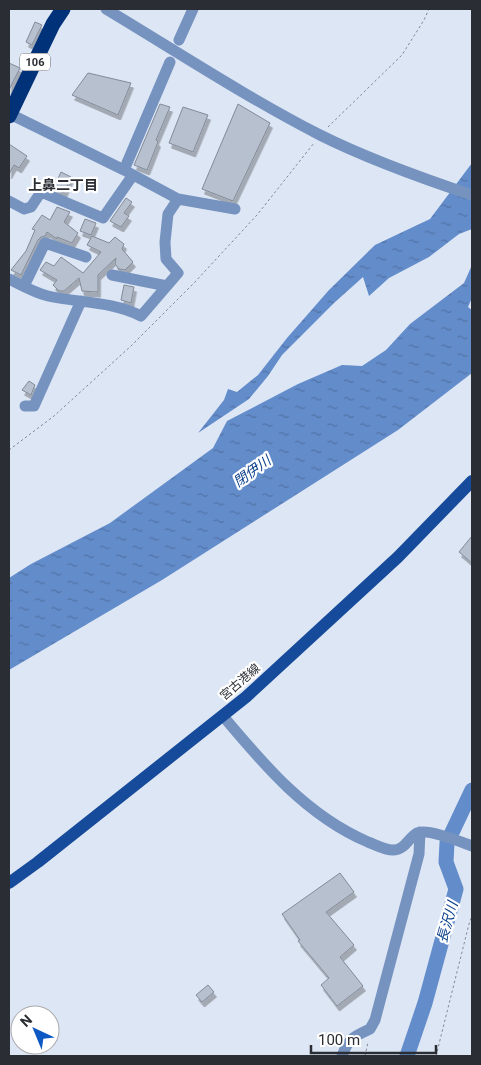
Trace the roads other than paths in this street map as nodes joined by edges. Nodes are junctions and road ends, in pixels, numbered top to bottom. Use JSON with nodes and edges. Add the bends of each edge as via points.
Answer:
{"nodes":[{"id":1,"x":63,"y":9,"type":"edge"},
{"id":2,"x":106,"y":9,"type":"edge"},
{"id":3,"x":193,"y":9,"type":"edge"},
{"id":4,"x":179,"y":40,"type":"dead end"},
{"id":5,"x":170,"y":62,"type":"dead end"},
{"id":6,"x":9,"y":115,"type":"edge"},
{"id":7,"x":129,"y":172,"type":"junction"},
{"id":8,"x":472,"y":195,"type":"edge"},
{"id":9,"x":178,"y":199,"type":"junction"},
{"id":10,"x":9,"y":201,"type":"edge"},
{"id":11,"x":235,"y":209,"type":"dead end"},
{"id":12,"x":86,"y":257,"type":"dead end"},
{"id":13,"x":112,"y":275,"type":"dead end"},
{"id":14,"x":9,"y":279,"type":"edge"},
{"id":15,"x":24,"y":286,"type":"junction"},
{"id":16,"x":167,"y":286,"type":"junction"},
{"id":17,"x":81,"y":300,"type":"junction"},
{"id":18,"x":25,"y":406,"type":"dead end"},
{"id":19,"x":472,"y":482,"type":"edge"},
{"id":20,"x":223,"y":716,"type":"junction"},
{"id":21,"x":425,"y":832,"type":"junction"},
{"id":22,"x":472,"y":846,"type":"edge"},
{"id":23,"x":9,"y":883,"type":"edge"},
{"id":24,"x":342,"y":1056,"type":"edge"}],
"edges":[{"from":1,"to":6,"type":"highway","number":"106"},
{"from":2,"to":8,"type":"street","via":[[320,135]]},
{"from":3,"to":4,"type":"street"},
{"from":5,"to":7,"type":"street"},
{"from":6,"to":7,"type":"street"},
{"from":7,"to":9,"type":"street"},
{"from":7,"to":10,"type":"street","via":[[103,218],[41,192],[31,207],[24,209]]},
{"from":9,"to":11,"type":"street"},
{"from":9,"to":16,"type":"street","via":[[168,214],[165,242],[166,258],[178,273]]},
{"from":12,"to":15,"type":"street","via":[[45,243]]},
{"from":13,"to":16,"type":"street"},
{"from":14,"to":15,"type":"street"},
{"from":15,"to":17,"type":"street","via":[[46,295]]},
{"from":16,"to":17,"type":"street","via":[[141,316],[128,309]]},
{"from":17,"to":18,"type":"street","via":[[34,406]]},
{"from":19,"to":20,"type":"main road","name":"宮古港線","via":[[398,557]]},
{"from":20,"to":21,"type":"street","via":[[294,794],[353,836],[394,850],[404,847],[413,836]]},
{"from":20,"to":23,"type":"main road","name":"宮古港線"},
{"from":21,"to":22,"type":"street"},
{"from":21,"to":24,"type":"street","via":[[375,1020],[370,1029],[347,1042]]}]}
